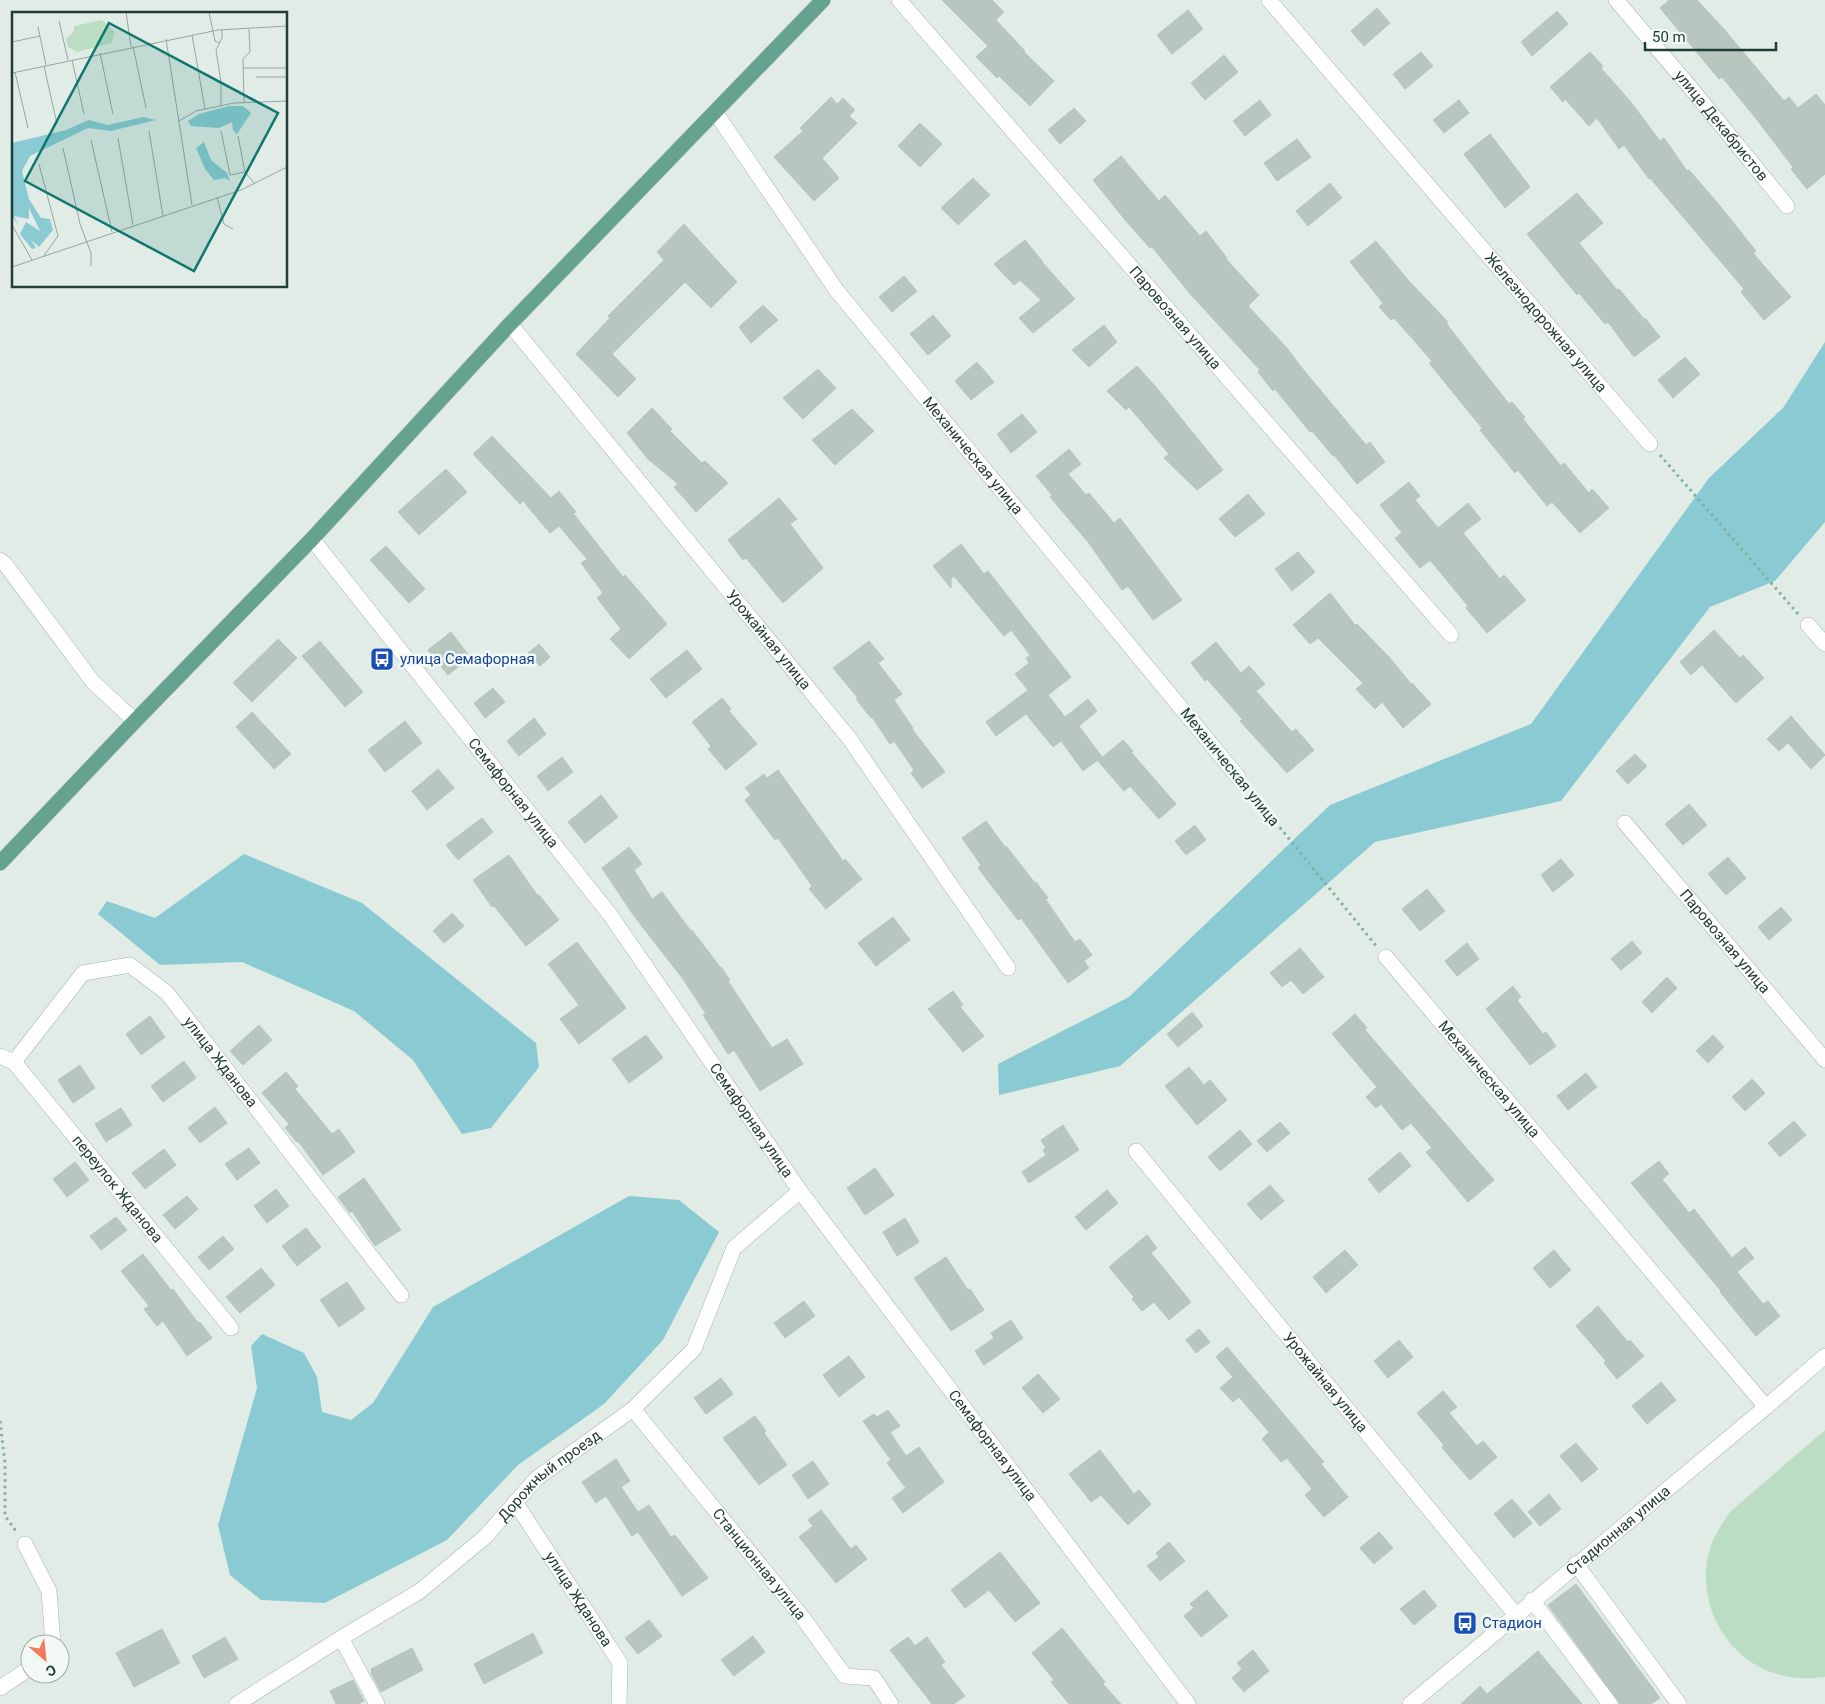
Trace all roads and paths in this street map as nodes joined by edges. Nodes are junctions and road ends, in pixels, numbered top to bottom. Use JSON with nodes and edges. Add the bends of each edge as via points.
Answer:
{"nodes":[{"id":1,"x":823,"y":0,"type":"edge"},
{"id":2,"x":899,"y":0,"type":"edge"},
{"id":3,"x":1269,"y":0,"type":"edge"},
{"id":4,"x":1616,"y":0,"type":"edge"},
{"id":5,"x":716,"y":112,"type":"junction"},
{"id":6,"x":1787,"y":206,"type":"dead end"},
{"id":7,"x":510,"y":324,"type":"junction"},
{"id":8,"x":1650,"y":444,"type":"joint"},
{"id":9,"x":312,"y":540,"type":"junction"},
{"id":10,"x":0,"y":560,"type":"edge"},
{"id":11,"x":1808,"y":625,"type":"joint"},
{"id":12,"x":1451,"y":635,"type":"dead end"},
{"id":13,"x":1825,"y":644,"type":"edge"},
{"id":14,"x":135,"y":721,"type":"junction"},
{"id":15,"x":1238,"y":777,"type":"joint"},
{"id":16,"x":1625,"y":823,"type":"dead end"},
{"id":17,"x":0,"y":863,"type":"edge"},
{"id":18,"x":1386,"y":957,"type":"joint"},
{"id":19,"x":1008,"y":968,"type":"dead end"},
{"id":20,"x":7,"y":1059,"type":"edge"},
{"id":21,"x":1825,"y":1060,"type":"edge"},
{"id":22,"x":1136,"y":1151,"type":"dead end"},
{"id":23,"x":800,"y":1191,"type":"junction"},
{"id":24,"x":401,"y":1295,"type":"dead end"},
{"id":25,"x":231,"y":1328,"type":"dead end"},
{"id":26,"x":1825,"y":1356,"type":"edge"},
{"id":27,"x":1766,"y":1407,"type":"junction"},
{"id":28,"x":633,"y":1409,"type":"junction"},
{"id":29,"x":0,"y":1421,"type":"edge"},
{"id":30,"x":515,"y":1502,"type":"junction"},
{"id":31,"x":25,"y":1544,"type":"joint"},
{"id":32,"x":1576,"y":1564,"type":"junction"},
{"id":33,"x":1532,"y":1600,"type":"junction"},
{"id":34,"x":1515,"y":1614,"type":"junction"},
{"id":35,"x":53,"y":1634,"type":"edge"},
{"id":36,"x":341,"y":1638,"type":"junction"},
{"id":37,"x":20,"y":1675,"type":"edge"},
{"id":38,"x":0,"y":1688,"type":"edge"},
{"id":39,"x":237,"y":1704,"type":"edge"},
{"id":40,"x":377,"y":1704,"type":"edge"},
{"id":41,"x":619,"y":1704,"type":"edge"},
{"id":42,"x":891,"y":1704,"type":"edge"},
{"id":43,"x":1188,"y":1704,"type":"edge"},
{"id":44,"x":1410,"y":1704,"type":"edge"},
{"id":45,"x":1610,"y":1704,"type":"edge"},
{"id":46,"x":1679,"y":1704,"type":"edge"}],
"edges":[{"from":1,"to":5,"type":"main road"},
{"from":2,"to":12,"type":"street","name":"Паровозная улица"},
{"from":3,"to":8,"type":"street","name":"Железнодорожная улица"},
{"from":4,"to":6,"type":"street","name":"улица Декабристов"},
{"from":5,"to":7,"type":"main road"},
{"from":5,"to":15,"type":"street","name":"Механическая улица","via":[[837,291]]},
{"from":7,"to":9,"type":"main road"},
{"from":7,"to":19,"type":"street","name":"Урожайная улица","via":[[849,738]]},
{"from":8,"to":11,"type":"path"},
{"from":9,"to":14,"type":"main road"},
{"from":9,"to":23,"type":"street","name":"Семафорная улица","via":[[610,916]]},
{"from":10,"to":14,"type":"street","via":[[93,682]]},
{"from":11,"to":13,"type":"street"},
{"from":14,"to":17,"type":"main road"},
{"from":15,"to":18,"type":"path","name":"Механическая улица"},
{"from":16,"to":21,"type":"street","name":"Паровозная улица"},
{"from":18,"to":27,"type":"street","name":"Механическая улица"},
{"from":20,"to":24,"type":"street","name":"улица Жданова","via":[[83,973],[130,965],[167,994]]},
{"from":20,"to":25,"type":"street","name":"переулок Жданова"},
{"from":22,"to":34,"type":"street","name":"Урожайная улица"},
{"from":23,"to":28,"type":"street","name":"Дорожный проезд","via":[[734,1248],[694,1349]]},
{"from":23,"to":43,"type":"street","name":"Семафорная улица"},
{"from":26,"to":27,"type":"street","name":"Стадионная улица"},
{"from":27,"to":32,"type":"street","name":"Стадионная улица"},
{"from":28,"to":30,"type":"street","name":"Дорожный проезд","via":[[537,1478]]},
{"from":28,"to":42,"type":"street","name":"Станционная улица","via":[[803,1618],[845,1676],[874,1678]]},
{"from":29,"to":31,"type":"path","via":[[6,1463],[5,1516]]},
{"from":30,"to":36,"type":"street","name":"Дорожный проезд","via":[[485,1537],[420,1591]]},
{"from":30,"to":41,"type":"street","name":"улица Жданова","via":[[620,1663]]},
{"from":31,"to":35,"type":"street","via":[[49,1591]]},
{"from":32,"to":33,"type":"street","name":"Стадионная улица"},
{"from":32,"to":46,"type":"street"},
{"from":33,"to":34,"type":"street","name":"Стадионная улица"},
{"from":33,"to":45,"type":"street"},
{"from":34,"to":44,"type":"street","name":"Стадионная улица"},
{"from":36,"to":39,"type":"street","name":"Дорожный проезд"},
{"from":36,"to":40,"type":"street"},
{"from":37,"to":38,"type":"street"}]}
